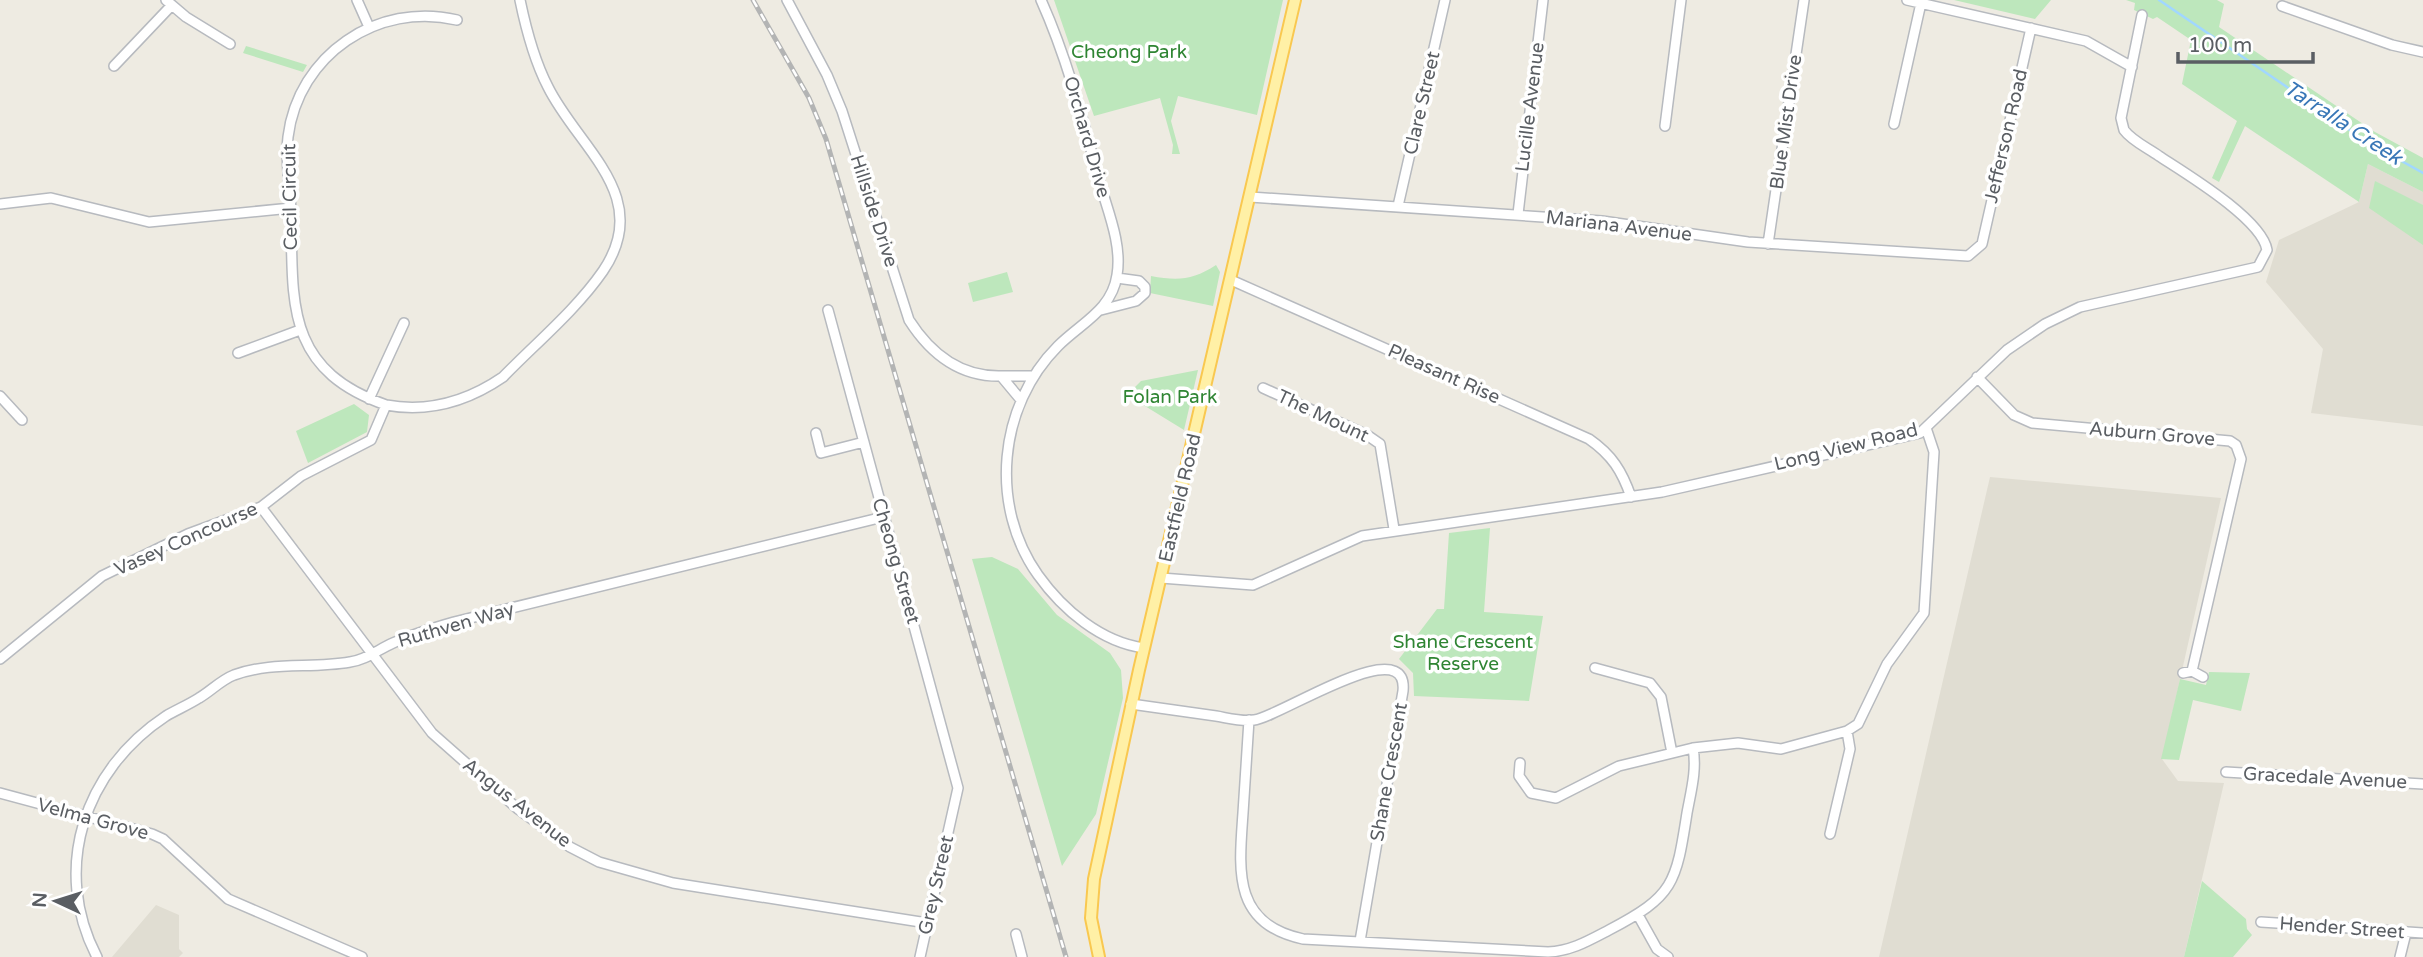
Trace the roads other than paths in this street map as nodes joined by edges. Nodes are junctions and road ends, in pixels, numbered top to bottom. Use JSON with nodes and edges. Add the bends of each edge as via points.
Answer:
{"nodes":[{"id":1,"x":357,"y":0,"type":"edge"},
{"id":2,"x":520,"y":0,"type":"edge"},
{"id":3,"x":787,"y":0,"type":"edge"},
{"id":4,"x":1041,"y":0,"type":"edge"},
{"id":5,"x":1295,"y":0,"type":"edge"},
{"id":6,"x":1445,"y":0,"type":"edge"},
{"id":7,"x":1543,"y":0,"type":"edge"},
{"id":8,"x":1681,"y":0,"type":"edge"},
{"id":9,"x":1804,"y":0,"type":"edge"},
{"id":10,"x":1907,"y":0,"type":"edge"},
{"id":11,"x":168,"y":3,"type":"edge"},
{"id":12,"x":1921,"y":3,"type":"junction"},
{"id":13,"x":2282,"y":6,"type":"dead end"},
{"id":14,"x":2142,"y":15,"type":"dead end"},
{"id":15,"x":457,"y":20,"type":"dead end"},
{"id":16,"x":369,"y":27,"type":"junction"},
{"id":17,"x":2031,"y":28,"type":"junction"},
{"id":18,"x":230,"y":44,"type":"dead end"},
{"id":19,"x":2423,"y":52,"type":"edge"},
{"id":20,"x":114,"y":65,"type":"dead end"},
{"id":21,"x":2132,"y":67,"type":"junction"},
{"id":22,"x":1894,"y":124,"type":"dead end"},
{"id":23,"x":1665,"y":126,"type":"dead end"},
{"id":24,"x":1250,"y":197,"type":"junction"},
{"id":25,"x":0,"y":204,"type":"edge"},
{"id":26,"x":1398,"y":206,"type":"junction"},
{"id":27,"x":291,"y":208,"type":"junction"},
{"id":28,"x":1518,"y":215,"type":"junction"},
{"id":29,"x":1768,"y":244,"type":"junction"},
{"id":30,"x":1982,"y":244,"type":"joint"},
{"id":31,"x":1117,"y":278,"type":"junction"},
{"id":32,"x":1231,"y":280,"type":"junction"},
{"id":33,"x":828,"y":310,"type":"dead end"},
{"id":34,"x":1101,"y":310,"type":"junction"},
{"id":35,"x":404,"y":323,"type":"dead end"},
{"id":36,"x":300,"y":330,"type":"junction"},
{"id":37,"x":238,"y":353,"type":"dead end"},
{"id":38,"x":1001,"y":376,"type":"junction"},
{"id":39,"x":1034,"y":376,"type":"junction"},
{"id":40,"x":1977,"y":377,"type":"junction"},
{"id":41,"x":1263,"y":388,"type":"dead end"},
{"id":42,"x":0,"y":396,"type":"edge"},
{"id":43,"x":369,"y":399,"type":"junction"},
{"id":44,"x":1021,"y":400,"type":"junction"},
{"id":45,"x":386,"y":405,"type":"junction"},
{"id":46,"x":22,"y":420,"type":"dead end"},
{"id":47,"x":1926,"y":428,"type":"junction"},
{"id":48,"x":816,"y":433,"type":"dead end"},
{"id":49,"x":864,"y":442,"type":"junction"},
{"id":50,"x":1631,"y":497,"type":"junction"},
{"id":51,"x":261,"y":507,"type":"junction"},
{"id":52,"x":883,"y":517,"type":"junction"},
{"id":53,"x":1394,"y":529,"type":"junction"},
{"id":54,"x":1161,"y":578,"type":"junction"},
{"id":55,"x":1144,"y":648,"type":"junction"},
{"id":56,"x":372,"y":654,"type":"junction"},
{"id":57,"x":0,"y":659,"type":"edge"},
{"id":58,"x":1595,"y":668,"type":"dead end"},
{"id":59,"x":2203,"y":677,"type":"dead end"},
{"id":60,"x":1132,"y":704,"type":"junction"},
{"id":61,"x":1249,"y":720,"type":"junction"},
{"id":62,"x":1847,"y":731,"type":"junction"},
{"id":63,"x":1693,"y":748,"type":"junction"},
{"id":64,"x":1672,"y":753,"type":"junction"},
{"id":65,"x":1520,"y":763,"type":"dead end"},
{"id":66,"x":2226,"y":772,"type":"dead end"},
{"id":67,"x":2423,"y":784,"type":"edge"},
{"id":68,"x":0,"y":793,"type":"edge"},
{"id":69,"x":953,"y":813,"type":"joint"},
{"id":70,"x":84,"y":815,"type":"junction"},
{"id":71,"x":1830,"y":834,"type":"dead end"},
{"id":72,"x":1638,"y":915,"type":"junction"},
{"id":73,"x":2261,"y":922,"type":"dead end"},
{"id":74,"x":927,"y":923,"type":"junction"},
{"id":75,"x":2406,"y":933,"type":"junction"},
{"id":76,"x":2423,"y":933,"type":"edge"},
{"id":77,"x":1016,"y":934,"type":"dead end"},
{"id":78,"x":1360,"y":941,"type":"junction"},
{"id":79,"x":97,"y":957,"type":"edge"},
{"id":80,"x":362,"y":957,"type":"edge"},
{"id":81,"x":920,"y":957,"type":"edge"},
{"id":82,"x":1022,"y":957,"type":"edge"},
{"id":83,"x":1099,"y":957,"type":"edge"},
{"id":84,"x":1668,"y":957,"type":"edge"},
{"id":85,"x":2400,"y":957,"type":"edge"}],
"edges":[{"from":1,"to":16,"type":"street"},
{"from":2,"to":45,"type":"street","via":[[548,87],[615,190],[620,224],[612,254],[586,292],[503,377],[484,390],[434,407]]},
{"from":3,"to":38,"type":"street","name":"Hillside Drive","via":[[842,111],[909,320],[953,366],[979,376]]},
{"from":4,"to":31,"type":"street","name":"Orchard Drive","via":[[1083,121],[1118,255]]},
{"from":5,"to":24,"type":"main road","name":"Eastfield Road"},
{"from":6,"to":26,"type":"street","name":"Clare Street"},
{"from":7,"to":28,"type":"street","name":"Lucille Avenue"},
{"from":8,"to":23,"type":"street"},
{"from":9,"to":29,"type":"street","name":"Blue Mist Drive"},
{"from":10,"to":12,"type":"street"},
{"from":11,"to":18,"type":"street"},
{"from":11,"to":20,"type":"street"},
{"from":12,"to":17,"type":"street"},
{"from":12,"to":22,"type":"street"},
{"from":13,"to":19,"type":"street"},
{"from":14,"to":21,"type":"street","name":"Long View Road"},
{"from":15,"to":16,"type":"street","name":"Cecil Circuit","via":[[407,16]]},
{"from":16,"to":27,"type":"street","name":"Cecil Circuit","via":[[332,51],[298,100],[288,138]]},
{"from":17,"to":21,"type":"street","via":[[2086,41]]},
{"from":17,"to":30,"type":"street","name":"Jefferson Road"},
{"from":21,"to":40,"type":"street","name":"Long View Road","via":[[2121,118],[2124,130],[2219,195],[2263,238],[2264,260],[2247,271],[2080,307],[2007,350]]},
{"from":24,"to":26,"type":"street","name":"Mariana Avenue"},
{"from":24,"to":32,"type":"main road","name":"Eastfield Road"},
{"from":25,"to":27,"type":"street","via":[[51,198],[149,222]]},
{"from":26,"to":28,"type":"street","name":"Mariana Avenue"},
{"from":27,"to":36,"type":"street","name":"Cecil Circuit","via":[[293,306]]},
{"from":28,"to":29,"type":"street","name":"Mariana Avenue","via":[[1602,221]]},
{"from":29,"to":30,"type":"street","name":"Mariana Avenue","via":[[1963,257],[1976,253]]},
{"from":31,"to":34,"type":"street"},
{"from":31,"to":34,"type":"street","via":[[1139,281],[1144,293],[1136,301]]},
{"from":32,"to":50,"type":"street","name":"Pleasant Rise","via":[[1589,439],[1613,459]]},
{"from":32,"to":54,"type":"main road","name":"Eastfield Road"},
{"from":33,"to":49,"type":"street","name":"Cheong Street"},
{"from":34,"to":39,"type":"street","via":[[1059,346]]},
{"from":35,"to":43,"type":"street"},
{"from":36,"to":37,"type":"street"},
{"from":36,"to":43,"type":"street","name":"Cecil Circuit","via":[[326,370]]},
{"from":38,"to":39,"type":"street","name":"Hillside Drive"},
{"from":38,"to":44,"type":"street"},
{"from":39,"to":44,"type":"street"},
{"from":40,"to":47,"type":"street","name":"Long View Road"},
{"from":40,"to":59,"type":"street","name":"Auburn Grove","via":[[2014,415],[2032,423],[2236,445],[2241,459],[2187,672]]},
{"from":41,"to":53,"type":"street","name":"The Mount","via":[[1380,444]]},
{"from":42,"to":46,"type":"street"},
{"from":43,"to":45,"type":"street","name":"Cecil Circuit"},
{"from":44,"to":55,"type":"street","via":[[1008,442],[1007,489],[1026,555],[1044,584],[1080,620],[1118,641]]},
{"from":45,"to":51,"type":"street","name":"Vasey Concourse","via":[[371,440],[301,476]]},
{"from":47,"to":50,"type":"street","name":"Long View Road","via":[[1920,433]]},
{"from":47,"to":62,"type":"street","via":[[1934,452],[1924,613],[1887,663],[1858,724]]},
{"from":48,"to":49,"type":"street","via":[[821,453]]},
{"from":49,"to":52,"type":"street","name":"Cheong Street"},
{"from":50,"to":53,"type":"street","name":"Long View Road"},
{"from":51,"to":56,"type":"street","name":"Angus Avenue"},
{"from":51,"to":57,"type":"street","name":"Vasey Concourse","via":[[188,534],[102,576]]},
{"from":52,"to":56,"type":"street","name":"Ruthven Way","via":[[454,622],[403,638]]},
{"from":52,"to":69,"type":"street","name":"Cheong Street","via":[[958,788]]},
{"from":53,"to":54,"type":"street","name":"Long View Road","via":[[1362,536],[1254,585]]},
{"from":54,"to":55,"type":"main road","name":"Eastfield Road"},
{"from":55,"to":60,"type":"main road","name":"Eastfield Road"},
{"from":56,"to":70,"type":"street","name":"Ruthven Way","via":[[349,663],[261,666],[230,676],[136,741],[112,767]]},
{"from":56,"to":74,"type":"street","name":"Angus Avenue","via":[[432,733],[518,809],[599,862],[673,883]]},
{"from":58,"to":64,"type":"street","via":[[1640,678],[1656,689]]},
{"from":60,"to":61,"type":"street","name":"Shane Crescent"},
{"from":60,"to":83,"type":"main road","name":"Eastfield Road","via":[[1091,899]]},
{"from":61,"to":78,"type":"street","via":[[1240,869],[1246,897],[1263,920],[1283,934]]},
{"from":61,"to":78,"type":"street","name":"Shane Crescent","via":[[1377,668],[1388,667],[1401,677],[1403,691]]},
{"from":62,"to":63,"type":"street","via":[[1781,749],[1738,743]]},
{"from":62,"to":71,"type":"street","via":[[1850,749]]},
{"from":63,"to":64,"type":"street"},
{"from":63,"to":72,"type":"street","via":[[1695,765],[1676,872],[1659,900]]},
{"from":64,"to":65,"type":"street","via":[[1619,766],[1556,798],[1531,793],[1519,776]]},
{"from":66,"to":67,"type":"street","name":"Gracedale Avenue"},
{"from":68,"to":70,"type":"street","name":"Velma Grove"},
{"from":69,"to":74,"type":"street","name":"Grey Street"},
{"from":70,"to":79,"type":"street","name":"Ruthven Way","via":[[75,888],[82,923]]},
{"from":70,"to":80,"type":"street","name":"Velma Grove","via":[[163,839],[228,899]]},
{"from":72,"to":78,"type":"street","via":[[1580,946],[1559,951]]},
{"from":72,"to":84,"type":"street","via":[[1657,949]]},
{"from":73,"to":75,"type":"street","name":"Hender Street"},
{"from":74,"to":81,"type":"street","name":"Grey Street"},
{"from":75,"to":76,"type":"street","name":"Hender Street"},
{"from":75,"to":85,"type":"street"},
{"from":77,"to":82,"type":"street"}]}
